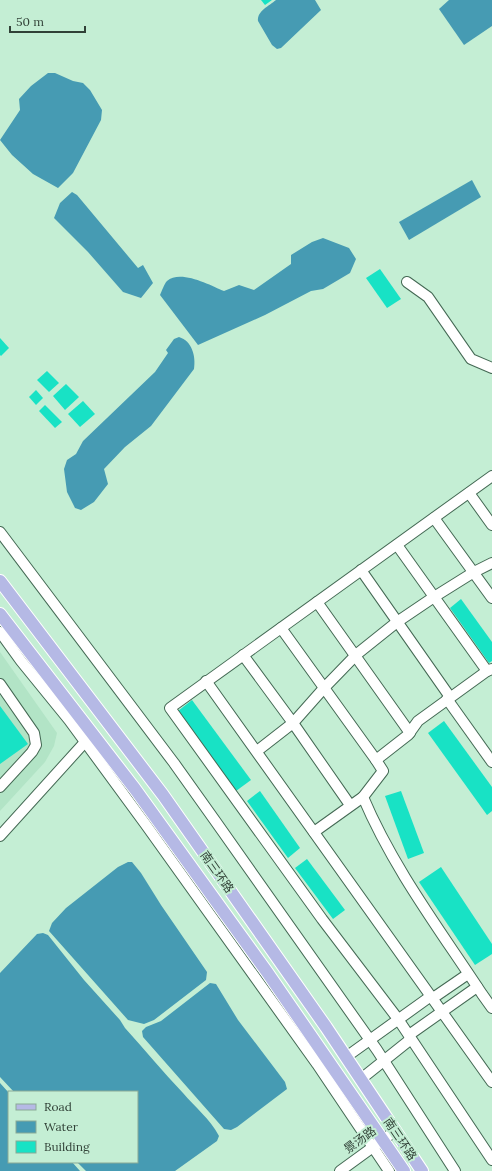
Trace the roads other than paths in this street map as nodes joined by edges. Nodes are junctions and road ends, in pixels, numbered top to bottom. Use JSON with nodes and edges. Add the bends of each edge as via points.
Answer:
{"nodes":[{"id":1,"x":407,"y":282,"type":"dead end"},
{"id":2,"x":492,"y":368,"type":"edge"},
{"id":3,"x":492,"y":476,"type":"edge"},
{"id":4,"x":469,"y":492,"type":"junction"},
{"id":5,"x":434,"y":518,"type":"junction"},
{"id":6,"x":492,"y":525,"type":"edge"},
{"id":7,"x":0,"y":532,"type":"edge"},
{"id":8,"x":397,"y":544,"type":"junction"},
{"id":9,"x":492,"y":563,"type":"edge"},
{"id":10,"x":361,"y":570,"type":"junction"},
{"id":11,"x":474,"y":572,"type":"junction"},
{"id":12,"x":0,"y":581,"type":"edge"},
{"id":13,"x":434,"y":596,"type":"junction"},
{"id":14,"x":492,"y":598,"type":"edge"},
{"id":15,"x":317,"y":602,"type":"junction"},
{"id":16,"x":0,"y":614,"type":"edge"},
{"id":17,"x":397,"y":622,"type":"junction"},
{"id":18,"x":281,"y":628,"type":"junction"},
{"id":19,"x":0,"y":632,"type":"edge"},
{"id":20,"x":242,"y":655,"type":"junction"},
{"id":21,"x":355,"y":656,"type":"junction"},
{"id":22,"x":489,"y":670,"type":"edge"},
{"id":23,"x":206,"y":681,"type":"junction"},
{"id":24,"x":0,"y":684,"type":"edge"},
{"id":25,"x":324,"y":688,"type":"junction"},
{"id":26,"x":449,"y":698,"type":"junction"},
{"id":27,"x":293,"y":723,"type":"junction"},
{"id":28,"x":410,"y":733,"type":"junction"},
{"id":29,"x":85,"y":742,"type":"junction"},
{"id":30,"x":256,"y":751,"type":"junction"},
{"id":31,"x":376,"y":760,"type":"junction"},
{"id":32,"x":492,"y":762,"type":"edge"},
{"id":33,"x":0,"y":787,"type":"edge"},
{"id":34,"x":363,"y":797,"type":"junction"},
{"id":35,"x":350,"y":805,"type":"junction"},
{"id":36,"x":314,"y":832,"type":"junction"},
{"id":37,"x":0,"y":836,"type":"edge"},
{"id":38,"x":468,"y":974,"type":"junction"},
{"id":39,"x":477,"y":987,"type":"junction"},
{"id":40,"x":432,"y":997,"type":"junction"},
{"id":41,"x":492,"y":1008,"type":"edge"},
{"id":42,"x":442,"y":1012,"type":"junction"},
{"id":43,"x":398,"y":1019,"type":"junction"},
{"id":44,"x":410,"y":1037,"type":"junction"},
{"id":45,"x":369,"y":1040,"type":"junction"},
{"id":46,"x":346,"y":1056,"type":"junction"},
{"id":47,"x":384,"y":1061,"type":"junction"},
{"id":48,"x":360,"y":1079,"type":"junction"},
{"id":49,"x":492,"y":1082,"type":"edge"},
{"id":50,"x":396,"y":1131,"type":"junction"},
{"id":51,"x":384,"y":1140,"type":"junction"},
{"id":52,"x":373,"y":1147,"type":"junction"},
{"id":53,"x":492,"y":1160,"type":"edge"},
{"id":54,"x":340,"y":1171,"type":"edge"},
{"id":55,"x":389,"y":1171,"type":"edge"},
{"id":56,"x":404,"y":1171,"type":"edge"},
{"id":57,"x":422,"y":1171,"type":"edge"},
{"id":58,"x":456,"y":1171,"type":"edge"}],
"edges":[{"from":1,"to":2,"type":"street","via":[[428,297],[471,359]]},
{"from":3,"to":4,"type":"street"},
{"from":4,"to":5,"type":"street"},
{"from":4,"to":6,"type":"street"},
{"from":5,"to":8,"type":"street"},
{"from":5,"to":11,"type":"street"},
{"from":7,"to":45,"type":"street","via":[[178,769]]},
{"from":8,"to":10,"type":"street"},
{"from":8,"to":13,"type":"street"},
{"from":9,"to":11,"type":"street"},
{"from":10,"to":15,"type":"street"},
{"from":10,"to":17,"type":"street"},
{"from":11,"to":13,"type":"street"},
{"from":11,"to":14,"type":"street"},
{"from":12,"to":46,"type":"main road","name":"南三环路","via":[[163,795]]},
{"from":13,"to":17,"type":"street"},
{"from":13,"to":22,"type":"street"},
{"from":15,"to":18,"type":"street"},
{"from":15,"to":21,"type":"street"},
{"from":16,"to":51,"type":"main road","name":"南三环路","via":[[140,796],[272,978]]},
{"from":17,"to":21,"type":"street"},
{"from":17,"to":26,"type":"street"},
{"from":18,"to":20,"type":"street"},
{"from":18,"to":25,"type":"street"},
{"from":19,"to":29,"type":"street"},
{"from":20,"to":23,"type":"street"},
{"from":20,"to":27,"type":"street"},
{"from":21,"to":25,"type":"street"},
{"from":21,"to":28,"type":"street"},
{"from":22,"to":26,"type":"street"},
{"from":23,"to":30,"type":"street"},
{"from":23,"to":43,"type":"street","via":[[170,708],[317,913]]},
{"from":24,"to":33,"type":"street","via":[[34,732],[36,745]]},
{"from":25,"to":27,"type":"street"},
{"from":25,"to":31,"type":"street"},
{"from":26,"to":28,"type":"street","via":[[418,720]]},
{"from":26,"to":32,"type":"street"},
{"from":27,"to":30,"type":"street"},
{"from":27,"to":35,"type":"street"},
{"from":28,"to":31,"type":"street"},
{"from":29,"to":37,"type":"street"},
{"from":29,"to":52,"type":"street","via":[[151,831]]},
{"from":30,"to":36,"type":"street"},
{"from":31,"to":34,"type":"street","via":[[383,771]]},
{"from":34,"to":35,"type":"street"},
{"from":34,"to":38,"type":"street","via":[[406,880]]},
{"from":35,"to":36,"type":"street"},
{"from":36,"to":40,"type":"street"},
{"from":38,"to":39,"type":"street"},
{"from":38,"to":40,"type":"street"},
{"from":39,"to":41,"type":"street"},
{"from":39,"to":42,"type":"street"},
{"from":40,"to":42,"type":"street"},
{"from":40,"to":43,"type":"street"},
{"from":42,"to":44,"type":"street"},
{"from":42,"to":49,"type":"street"},
{"from":43,"to":44,"type":"street"},
{"from":43,"to":45,"type":"street"},
{"from":44,"to":47,"type":"street"},
{"from":44,"to":53,"type":"street"},
{"from":45,"to":46,"type":"street"},
{"from":45,"to":47,"type":"street"},
{"from":46,"to":48,"type":"main road","name":"南三环路"},
{"from":47,"to":48,"type":"street"},
{"from":47,"to":58,"type":"street"},
{"from":48,"to":50,"type":"main road","name":"南三环路"},
{"from":50,"to":51,"type":"street","name":"景汤路"},
{"from":50,"to":57,"type":"main road","name":"南三环路"},
{"from":51,"to":52,"type":"street","name":"景汤路"},
{"from":51,"to":56,"type":"main road","name":"南三环路"},
{"from":52,"to":54,"type":"street","name":"景汤路"},
{"from":52,"to":55,"type":"street"}]}
